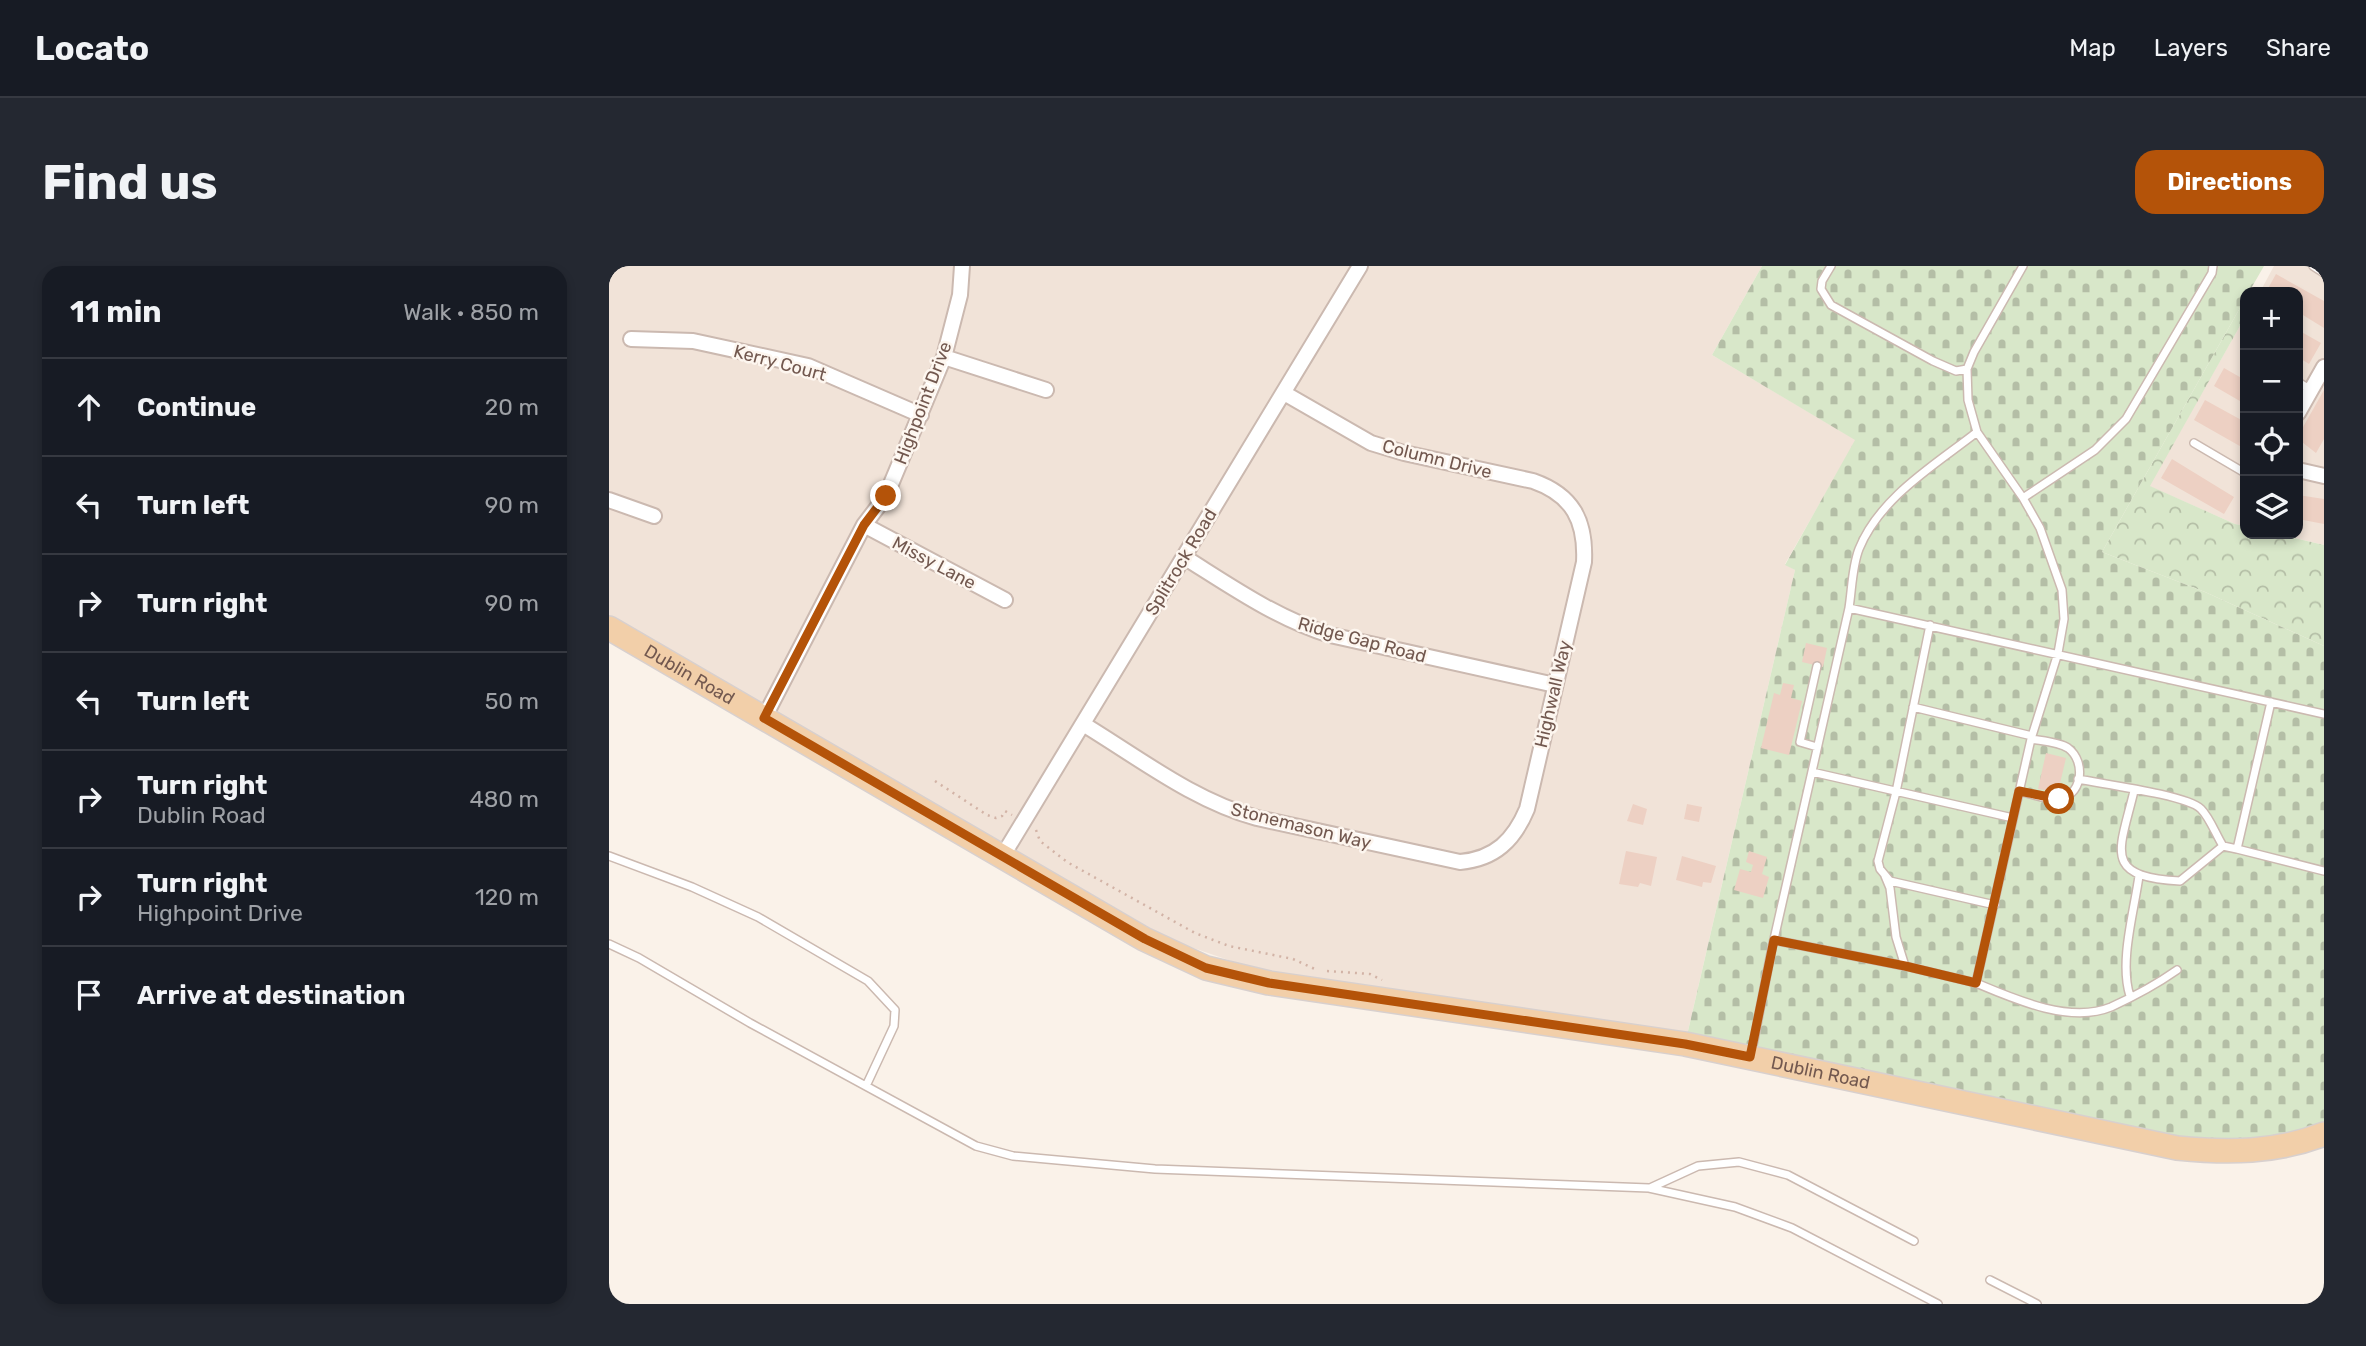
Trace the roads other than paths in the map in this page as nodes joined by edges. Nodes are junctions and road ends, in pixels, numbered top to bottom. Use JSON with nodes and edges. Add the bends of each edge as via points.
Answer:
{"nodes":[{"id":1,"x":962,"y":266,"type":"edge"},
{"id":2,"x":1360,"y":266,"type":"edge"},
{"id":3,"x":1831,"y":266,"type":"edge"},
{"id":4,"x":2023,"y":266,"type":"edge"},
{"id":5,"x":2213,"y":266,"type":"edge"},
{"id":6,"x":2313,"y":266,"type":"edge"},
{"id":7,"x":2324,"y":272,"type":"edge"},
{"id":8,"x":631,"y":339,"type":"dead end"},
{"id":9,"x":944,"y":357,"type":"junction"},
{"id":10,"x":2324,"y":367,"type":"edge"},
{"id":11,"x":1967,"y":369,"type":"junction"},
{"id":12,"x":2304,"y":386,"type":"edge"},
{"id":13,"x":1046,"y":390,"type":"dead end"},
{"id":14,"x":1284,"y":393,"type":"junction"},
{"id":15,"x":921,"y":415,"type":"junction"},
{"id":16,"x":1977,"y":432,"type":"junction"},
{"id":17,"x":2194,"y":443,"type":"dead end"},
{"id":18,"x":2240,"y":470,"type":"edge"},
{"id":19,"x":2303,"y":471,"type":"edge"},
{"id":20,"x":2324,"y":476,"type":"edge"},
{"id":21,"x":2023,"y":498,"type":"junction"},
{"id":22,"x":609,"y":500,"type":"edge"},
{"id":23,"x":654,"y":516,"type":"dead end"},
{"id":24,"x":864,"y":525,"type":"junction"},
{"id":25,"x":1582,"y":527,"type":"joint"},
{"id":26,"x":1184,"y":557,"type":"junction"},
{"id":27,"x":1005,"y":600,"type":"dead end"},
{"id":28,"x":1849,"y":608,"type":"junction"},
{"id":29,"x":1930,"y":625,"type":"junction"},
{"id":30,"x":609,"y":628,"type":"edge"},
{"id":31,"x":2058,"y":653,"type":"junction"},
{"id":32,"x":1817,"y":666,"type":"dead end"},
{"id":33,"x":1815,"y":678,"type":"junction"},
{"id":34,"x":1832,"y":682,"type":"junction"},
{"id":35,"x":1555,"y":685,"type":"junction"},
{"id":36,"x":2271,"y":702,"type":"junction"},
{"id":37,"x":1913,"y":707,"type":"junction"},
{"id":38,"x":2324,"y":714,"type":"edge"},
{"id":39,"x":764,"y":718,"type":"junction"},
{"id":40,"x":1083,"y":724,"type":"junction"},
{"id":41,"x":2031,"y":737,"type":"junction"},
{"id":42,"x":1817,"y":747,"type":"junction"},
{"id":43,"x":1812,"y":772,"type":"junction"},
{"id":44,"x":2078,"y":779,"type":"junction"},
{"id":45,"x":2019,"y":791,"type":"junction"},
{"id":46,"x":2134,"y":791,"type":"junction"},
{"id":47,"x":1896,"y":792,"type":"junction"},
{"id":48,"x":2013,"y":818,"type":"junction"},
{"id":49,"x":2223,"y":846,"type":"junction"},
{"id":50,"x":2237,"y":849,"type":"junction"},
{"id":51,"x":1497,"y":851,"type":"joint"},
{"id":52,"x":609,"y":856,"type":"edge"},
{"id":53,"x":1002,"y":857,"type":"junction"},
{"id":54,"x":2324,"y":871,"type":"edge"},
{"id":55,"x":1885,"y":876,"type":"junction"},
{"id":56,"x":2139,"y":876,"type":"junction"},
{"id":57,"x":1995,"y":905,"type":"junction"},
{"id":58,"x":1774,"y":940,"type":"junction"},
{"id":59,"x":609,"y":944,"type":"edge"},
{"id":60,"x":1905,"y":966,"type":"junction"},
{"id":61,"x":2177,"y":970,"type":"dead end"},
{"id":62,"x":1976,"y":983,"type":"junction"},
{"id":63,"x":2130,"y":996,"type":"junction"},
{"id":64,"x":1750,"y":1057,"type":"junction"},
{"id":65,"x":866,"y":1086,"type":"junction"},
{"id":66,"x":2324,"y":1134,"type":"edge"},
{"id":67,"x":1649,"y":1188,"type":"junction"},
{"id":68,"x":1914,"y":1241,"type":"dead end"},
{"id":69,"x":1990,"y":1280,"type":"dead end"},
{"id":70,"x":1938,"y":1304,"type":"edge"},
{"id":71,"x":2037,"y":1304,"type":"edge"}],
"edges":[{"from":1,"to":9,"type":"street","name":"Highpoint Drive","via":[[960,295]]},
{"from":2,"to":14,"type":"street","name":"Splitrock Road"},
{"from":3,"to":11,"type":"lane","via":[[1821,289],[1831,305],[1909,350],[1957,371]]},
{"from":4,"to":11,"type":"lane"},
{"from":5,"to":21,"type":"lane","via":[[2126,419],[2095,450]]},
{"from":6,"to":7,"type":"lane"},
{"from":8,"to":15,"type":"street","name":"Kerry Court","via":[[693,341],[809,366]]},
{"from":9,"to":13,"type":"street"},
{"from":9,"to":15,"type":"street","name":"Highpoint Drive"},
{"from":10,"to":12,"type":"street"},
{"from":11,"to":16,"type":"lane","via":[[1968,400]]},
{"from":14,"to":25,"type":"street","name":"Column Drive","via":[[1371,443],[1548,486],[1574,510]]},
{"from":14,"to":26,"type":"street","name":"Splitrock Road"},
{"from":15,"to":24,"type":"street","name":"Highpoint Drive","via":[[886,496]]},
{"from":16,"to":21,"type":"lane"},
{"from":16,"to":28,"type":"lane","via":[[1881,513],[1859,550]]},
{"from":17,"to":18,"type":"lane"},
{"from":19,"to":20,"type":"street"},
{"from":21,"to":31,"type":"lane","via":[[2049,549],[2062,590],[2064,618]]},
{"from":22,"to":23,"type":"street"},
{"from":24,"to":27,"type":"street","name":"Missy Lane"},
{"from":24,"to":39,"type":"street","name":"Highpoint Drive"},
{"from":25,"to":35,"type":"street","name":"Highwall Way","via":[[1584,562]]},
{"from":26,"to":35,"type":"street","name":"Ridge Gap Road","via":[[1298,625]]},
{"from":26,"to":40,"type":"street","name":"Splitrock Road"},
{"from":28,"to":29,"type":"lane"},
{"from":28,"to":34,"type":"lane"},
{"from":29,"to":31,"type":"lane"},
{"from":29,"to":37,"type":"lane"},
{"from":30,"to":39,"type":"main road","name":"Dublin Road"},
{"from":31,"to":36,"type":"lane"},
{"from":31,"to":41,"type":"lane"},
{"from":32,"to":33,"type":"lane"},
{"from":33,"to":34,"type":"lane"},
{"from":33,"to":42,"type":"lane","via":[[1800,742]]},
{"from":34,"to":42,"type":"lane"},
{"from":35,"to":51,"type":"street","name":"Highwall Way","via":[[1527,809],[1516,833]]},
{"from":36,"to":38,"type":"lane"},
{"from":36,"to":50,"type":"lane"},
{"from":37,"to":41,"type":"lane"},
{"from":37,"to":47,"type":"lane"},
{"from":39,"to":53,"type":"main road","name":"Dublin Road"},
{"from":40,"to":51,"type":"street","name":"Stonemason Way","via":[[1228,810],[1447,860],[1473,861]]},
{"from":40,"to":53,"type":"street","name":"Splitrock Road"},
{"from":41,"to":44,"type":"lane","via":[[2068,748],[2080,768]]},
{"from":41,"to":45,"type":"lane"},
{"from":42,"to":43,"type":"lane"},
{"from":43,"to":47,"type":"lane"},
{"from":43,"to":58,"type":"lane"},
{"from":44,"to":45,"type":"lane","via":[[2070,795],[2059,799]]},
{"from":44,"to":46,"type":"lane"},
{"from":45,"to":48,"type":"lane"},
{"from":46,"to":49,"type":"lane","via":[[2200,807]]},
{"from":46,"to":56,"type":"lane","via":[[2120,854],[2126,867]]},
{"from":47,"to":48,"type":"lane"},
{"from":47,"to":55,"type":"lane","via":[[1878,861]]},
{"from":48,"to":57,"type":"lane"},
{"from":49,"to":50,"type":"lane"},
{"from":49,"to":56,"type":"lane","via":[[2180,881]]},
{"from":50,"to":54,"type":"lane"},
{"from":52,"to":65,"type":"lane","via":[[758,917],[868,981],[895,1010],[894,1026]]},
{"from":53,"to":64,"type":"main road","name":"Dublin Road","via":[[1145,939],[1206,968],[1269,983]]},
{"from":55,"to":57,"type":"lane","via":[[1890,881]]},
{"from":55,"to":60,"type":"lane"},
{"from":56,"to":63,"type":"lane","via":[[2126,965]]},
{"from":57,"to":62,"type":"lane"},
{"from":58,"to":60,"type":"lane"},
{"from":58,"to":64,"type":"lane"},
{"from":59,"to":65,"type":"lane"},
{"from":60,"to":62,"type":"lane"},
{"from":61,"to":63,"type":"lane"},
{"from":62,"to":63,"type":"lane","via":[[2075,1013],[2109,1008]]},
{"from":64,"to":66,"type":"main road","name":"Dublin Road","via":[[2177,1148],[2255,1150]]},
{"from":65,"to":67,"type":"lane","via":[[976,1146],[1013,1156],[1155,1169]]},
{"from":67,"to":68,"type":"lane","via":[[1698,1166],[1739,1162],[1788,1175]]},
{"from":67,"to":70,"type":"lane","via":[[1735,1207],[1792,1228]]},
{"from":69,"to":71,"type":"lane"}]}
